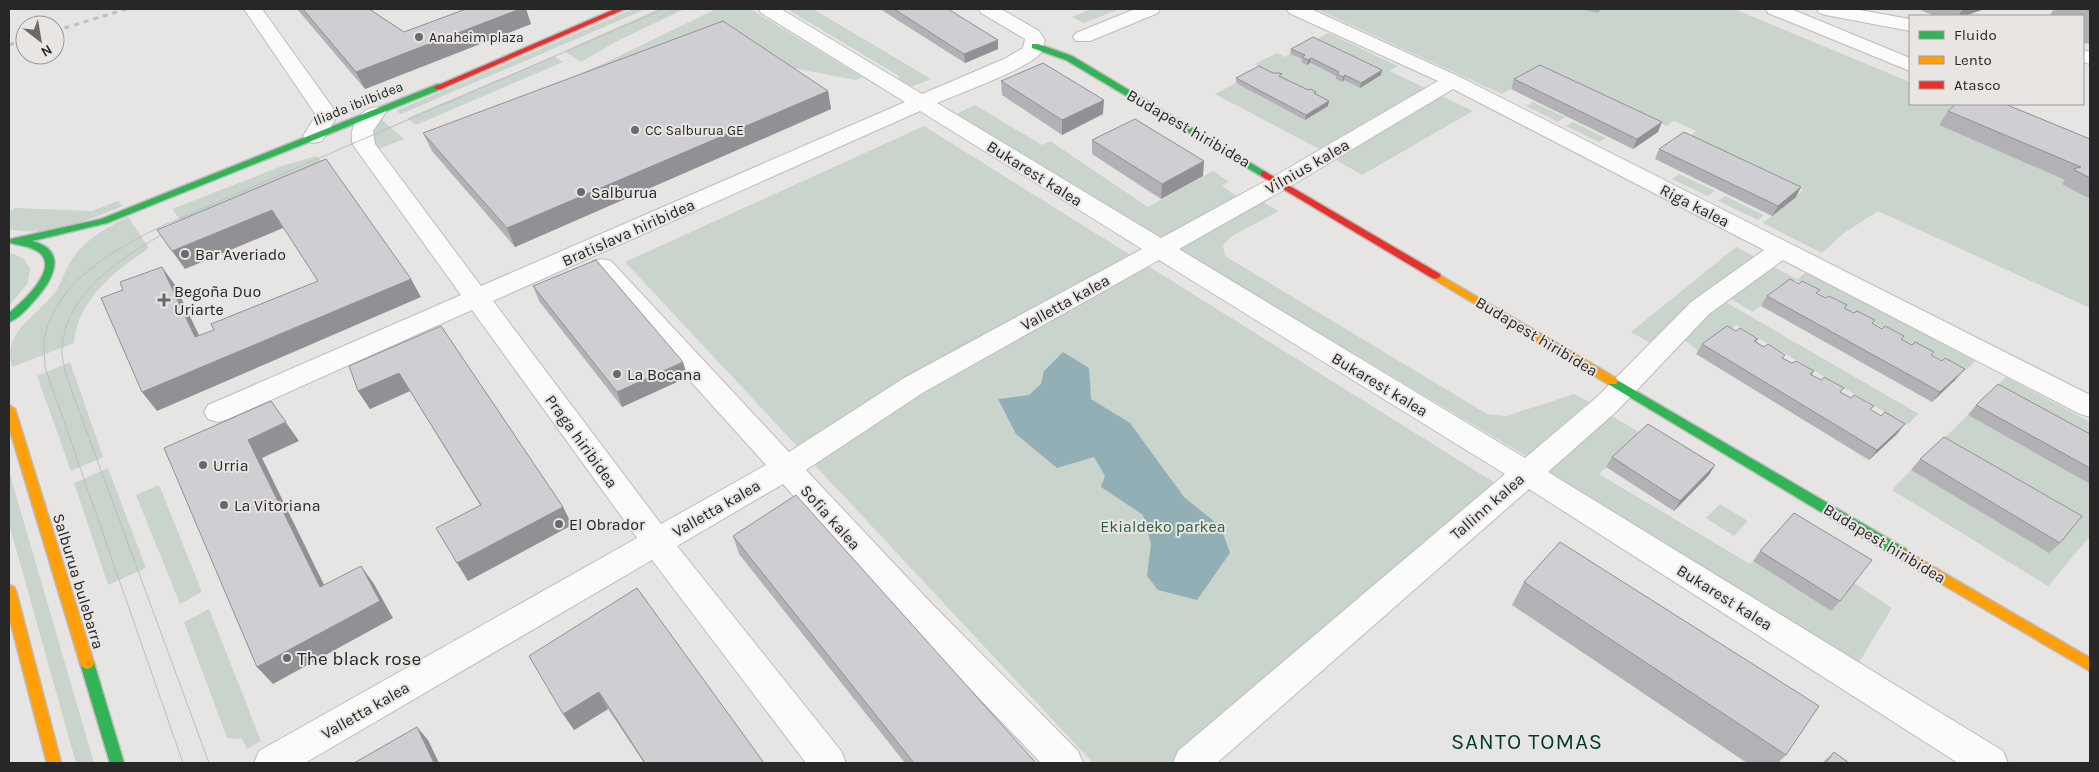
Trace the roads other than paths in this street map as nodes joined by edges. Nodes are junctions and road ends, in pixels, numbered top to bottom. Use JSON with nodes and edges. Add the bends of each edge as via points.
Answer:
{"nodes":[{"id":1,"x":253,"y":9,"type":"edge"},
{"id":2,"x":621,"y":9,"type":"edge"},
{"id":3,"x":768,"y":9,"type":"edge"},
{"id":4,"x":988,"y":9,"type":"edge"},
{"id":5,"x":1151,"y":9,"type":"edge"},
{"id":6,"x":1296,"y":9,"type":"edge"},
{"id":7,"x":1775,"y":9,"type":"edge"},
{"id":8,"x":1826,"y":9,"type":"edge"},
{"id":9,"x":1884,"y":20,"type":"junction"},
{"id":10,"x":1909,"y":25,"type":"edge"},
{"id":11,"x":1083,"y":37,"type":"dead end"},
{"id":12,"x":1862,"y":45,"type":"junction"},
{"id":13,"x":1035,"y":46,"type":"junction"},
{"id":14,"x":1909,"y":65,"type":"edge"},
{"id":15,"x":1453,"y":81,"type":"junction"},
{"id":16,"x":921,"y":102,"type":"junction"},
{"id":17,"x":375,"y":112,"type":"junction"},
{"id":18,"x":314,"y":136,"type":"junction"},
{"id":19,"x":1281,"y":182,"type":"junction"},
{"id":20,"x":104,"y":221,"type":"junction"},
{"id":21,"x":82,"y":237,"type":"dead end"},
{"id":22,"x":14,"y":241,"type":"edge"},
{"id":23,"x":1159,"y":250,"type":"junction"},
{"id":24,"x":1782,"y":250,"type":"junction"},
{"id":25,"x":62,"y":255,"type":"dead end"},
{"id":26,"x":51,"y":267,"type":"junction"},
{"id":27,"x":602,"y":267,"type":"edge"},
{"id":28,"x":476,"y":299,"type":"junction"},
{"id":29,"x":9,"y":318,"type":"edge"},
{"id":30,"x":1623,"y":387,"type":"junction"},
{"id":31,"x":2090,"y":407,"type":"edge"},
{"id":32,"x":9,"y":409,"type":"edge"},
{"id":33,"x":218,"y":412,"type":"dead end"},
{"id":34,"x":786,"y":468,"type":"junction"},
{"id":35,"x":1525,"y":472,"type":"junction"},
{"id":36,"x":656,"y":542,"type":"junction"},
{"id":37,"x":9,"y":591,"type":"edge"},
{"id":38,"x":2090,"y":665,"type":"edge"},
{"id":39,"x":54,"y":763,"type":"edge"},
{"id":40,"x":117,"y":763,"type":"edge"},
{"id":41,"x":272,"y":763,"type":"edge"},
{"id":42,"x":828,"y":763,"type":"edge"},
{"id":43,"x":1065,"y":763,"type":"edge"},
{"id":44,"x":1191,"y":763,"type":"edge"},
{"id":45,"x":1990,"y":763,"type":"edge"}],
"edges":[{"from":1,"to":18,"type":"street","via":[[327,115]]},
{"from":2,"to":17,"type":"main road","name":"Iliada ibilbidea"},
{"from":3,"to":16,"type":"street","name":"Bukarest kalea"},
{"from":4,"to":13,"type":"street","via":[[1032,35]]},
{"from":5,"to":11,"type":"street"},
{"from":6,"to":15,"type":"street","name":"Riga kalea"},
{"from":7,"to":12,"type":"street"},
{"from":8,"to":9,"type":"street"},
{"from":9,"to":10,"type":"street"},
{"from":9,"to":12,"type":"street","via":[[1858,29]]},
{"from":12,"to":14,"type":"street"},
{"from":13,"to":16,"type":"street","name":"Bratislava hiribidea","via":[[1028,55]]},
{"from":13,"to":19,"type":"main road","name":"Budapest hiribidea","via":[[1069,58]]},
{"from":15,"to":19,"type":"street","name":"Vilnius kalea"},
{"from":15,"to":24,"type":"street","name":"Riga kalea"},
{"from":16,"to":23,"type":"street","name":"Bukarest kalea"},
{"from":16,"to":28,"type":"street","name":"Bratislava hiribidea"},
{"from":17,"to":18,"type":"main road","name":"Iliada ibilbidea"},
{"from":17,"to":28,"type":"street","name":"Praga hiribidea","via":[[361,135],[364,145]]},
{"from":18,"to":20,"type":"main road","name":"Iliada ibilbidea"},
{"from":19,"to":23,"type":"street","name":"Vilnius kalea"},
{"from":19,"to":30,"type":"main road","name":"Budapest hiribidea"},
{"from":20,"to":21,"type":"main road","name":"Iliada ibilbidea"},
{"from":20,"to":22,"type":"main road","name":"Iliada ibilbidea"},
{"from":22,"to":26,"type":"main road","via":[[42,250]]},
{"from":23,"to":34,"type":"street","name":"Valletta kalea","via":[[914,385]]},
{"from":23,"to":35,"type":"street","name":"Bukarest kalea"},
{"from":24,"to":30,"type":"street","name":"Tallinn kalea","via":[[1700,308]]},
{"from":24,"to":31,"type":"street","name":"Riga kalea"},
{"from":25,"to":26,"type":"main road"},
{"from":26,"to":29,"type":"main road","via":[[42,289]]},
{"from":27,"to":34,"type":"street","name":"Sofia kalea"},
{"from":28,"to":33,"type":"street","name":"Bratislava hiribidea"},
{"from":28,"to":36,"type":"street","name":"Praga hiribidea"},
{"from":30,"to":35,"type":"street","name":"Tallinn kalea"},
{"from":30,"to":38,"type":"main road","name":"Budapest hiribidea"},
{"from":32,"to":40,"type":"main road","name":"Salburua bulebarra"},
{"from":34,"to":36,"type":"street","name":"Valletta kalea"},
{"from":34,"to":43,"type":"street","name":"Sofia kalea","via":[[920,614]]},
{"from":35,"to":44,"type":"street","name":"Tallinn kalea"},
{"from":35,"to":45,"type":"street","name":"Bukarest kalea"},
{"from":36,"to":41,"type":"street","name":"Valletta kalea"},
{"from":36,"to":42,"type":"street","name":"Praga hiribidea"},
{"from":37,"to":39,"type":"main road"}]}
